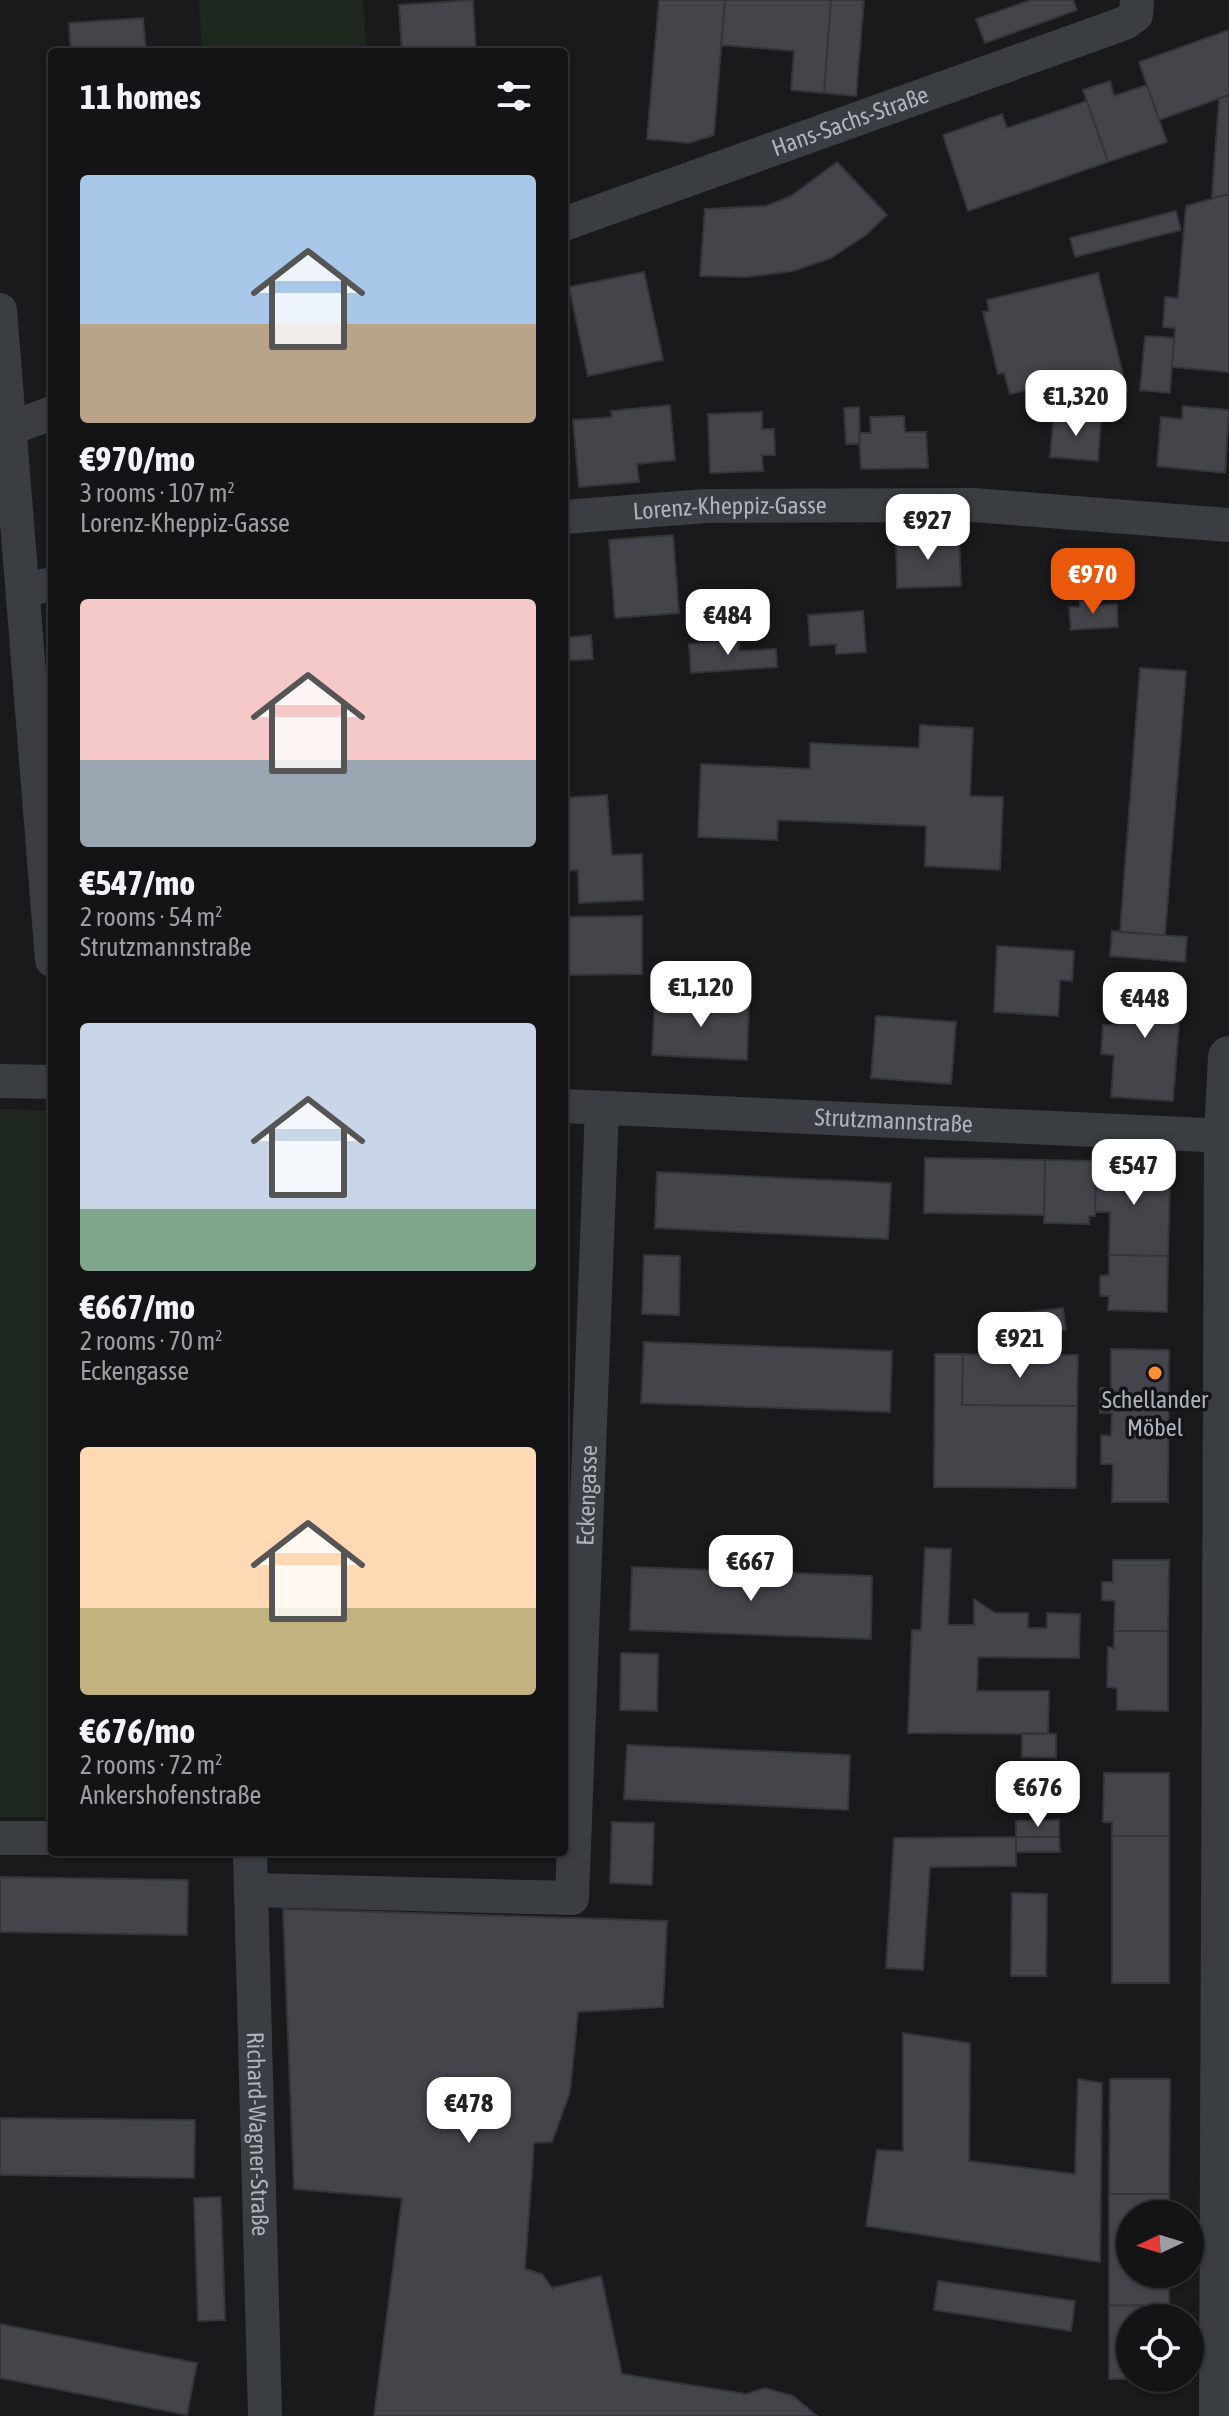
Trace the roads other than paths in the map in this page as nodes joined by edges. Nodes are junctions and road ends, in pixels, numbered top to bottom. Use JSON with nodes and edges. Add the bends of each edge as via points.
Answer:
{"nodes":[{"id":1,"x":1166,"y":0,"type":"edge"},
{"id":2,"x":1137,"y":7,"type":"edge"},
{"id":3,"x":568,"y":223,"type":"edge"},
{"id":4,"x":0,"y":310,"type":"edge"},
{"id":5,"x":48,"y":414,"type":"edge"},
{"id":6,"x":6,"y":430,"type":"edge"},
{"id":7,"x":568,"y":517,"type":"edge"},
{"id":8,"x":1229,"y":525,"type":"edge"},
{"id":9,"x":38,"y":587,"type":"edge"},
{"id":10,"x":48,"y":853,"type":"edge"},
{"id":11,"x":1229,"y":1057,"type":"edge"},
{"id":12,"x":0,"y":1081,"type":"edge"},
{"id":13,"x":48,"y":1082,"type":"edge"},
{"id":14,"x":568,"y":1106,"type":"edge"},
{"id":15,"x":602,"y":1108,"type":"junction"},
{"id":16,"x":1227,"y":1136,"type":"edge"},
{"id":17,"x":1226,"y":1547,"type":"edge"},
{"id":18,"x":0,"y":1838,"type":"edge"},
{"id":19,"x":48,"y":1838,"type":"edge"},
{"id":20,"x":250,"y":1856,"type":"edge"},
{"id":21,"x":251,"y":1890,"type":"junction"},
{"id":22,"x":1225,"y":2077,"type":"edge"},
{"id":23,"x":265,"y":2416,"type":"edge"},
{"id":24,"x":1220,"y":2416,"type":"edge"}],
"edges":[{"from":1,"to":2,"type":"street","name":"Hans-Sachs-Straße"},
{"from":2,"to":3,"type":"street","name":"Hans-Sachs-Straße","via":[[1125,23]]},
{"from":4,"to":6,"type":"street"},
{"from":5,"to":6,"type":"street"},
{"from":6,"to":9,"type":"street"},
{"from":7,"to":8,"type":"street","name":"Lorenz-Kheppiz-Gasse","via":[[706,506],[973,505]]},
{"from":9,"to":10,"type":"street"},
{"from":11,"to":16,"type":"street"},
{"from":12,"to":13,"type":"street"},
{"from":14,"to":15,"type":"street","name":"Strutzmannstraße"},
{"from":15,"to":16,"type":"street","name":"Strutzmannstraße"},
{"from":15,"to":21,"type":"street","name":"Eckengasse","via":[[572,1898]]},
{"from":16,"to":17,"type":"street"},
{"from":17,"to":22,"type":"street"},
{"from":18,"to":19,"type":"street"},
{"from":20,"to":21,"type":"street","name":"Richard-Wagner-Straße"},
{"from":21,"to":23,"type":"street","name":"Richard-Wagner-Straße"},
{"from":22,"to":24,"type":"street"}]}
